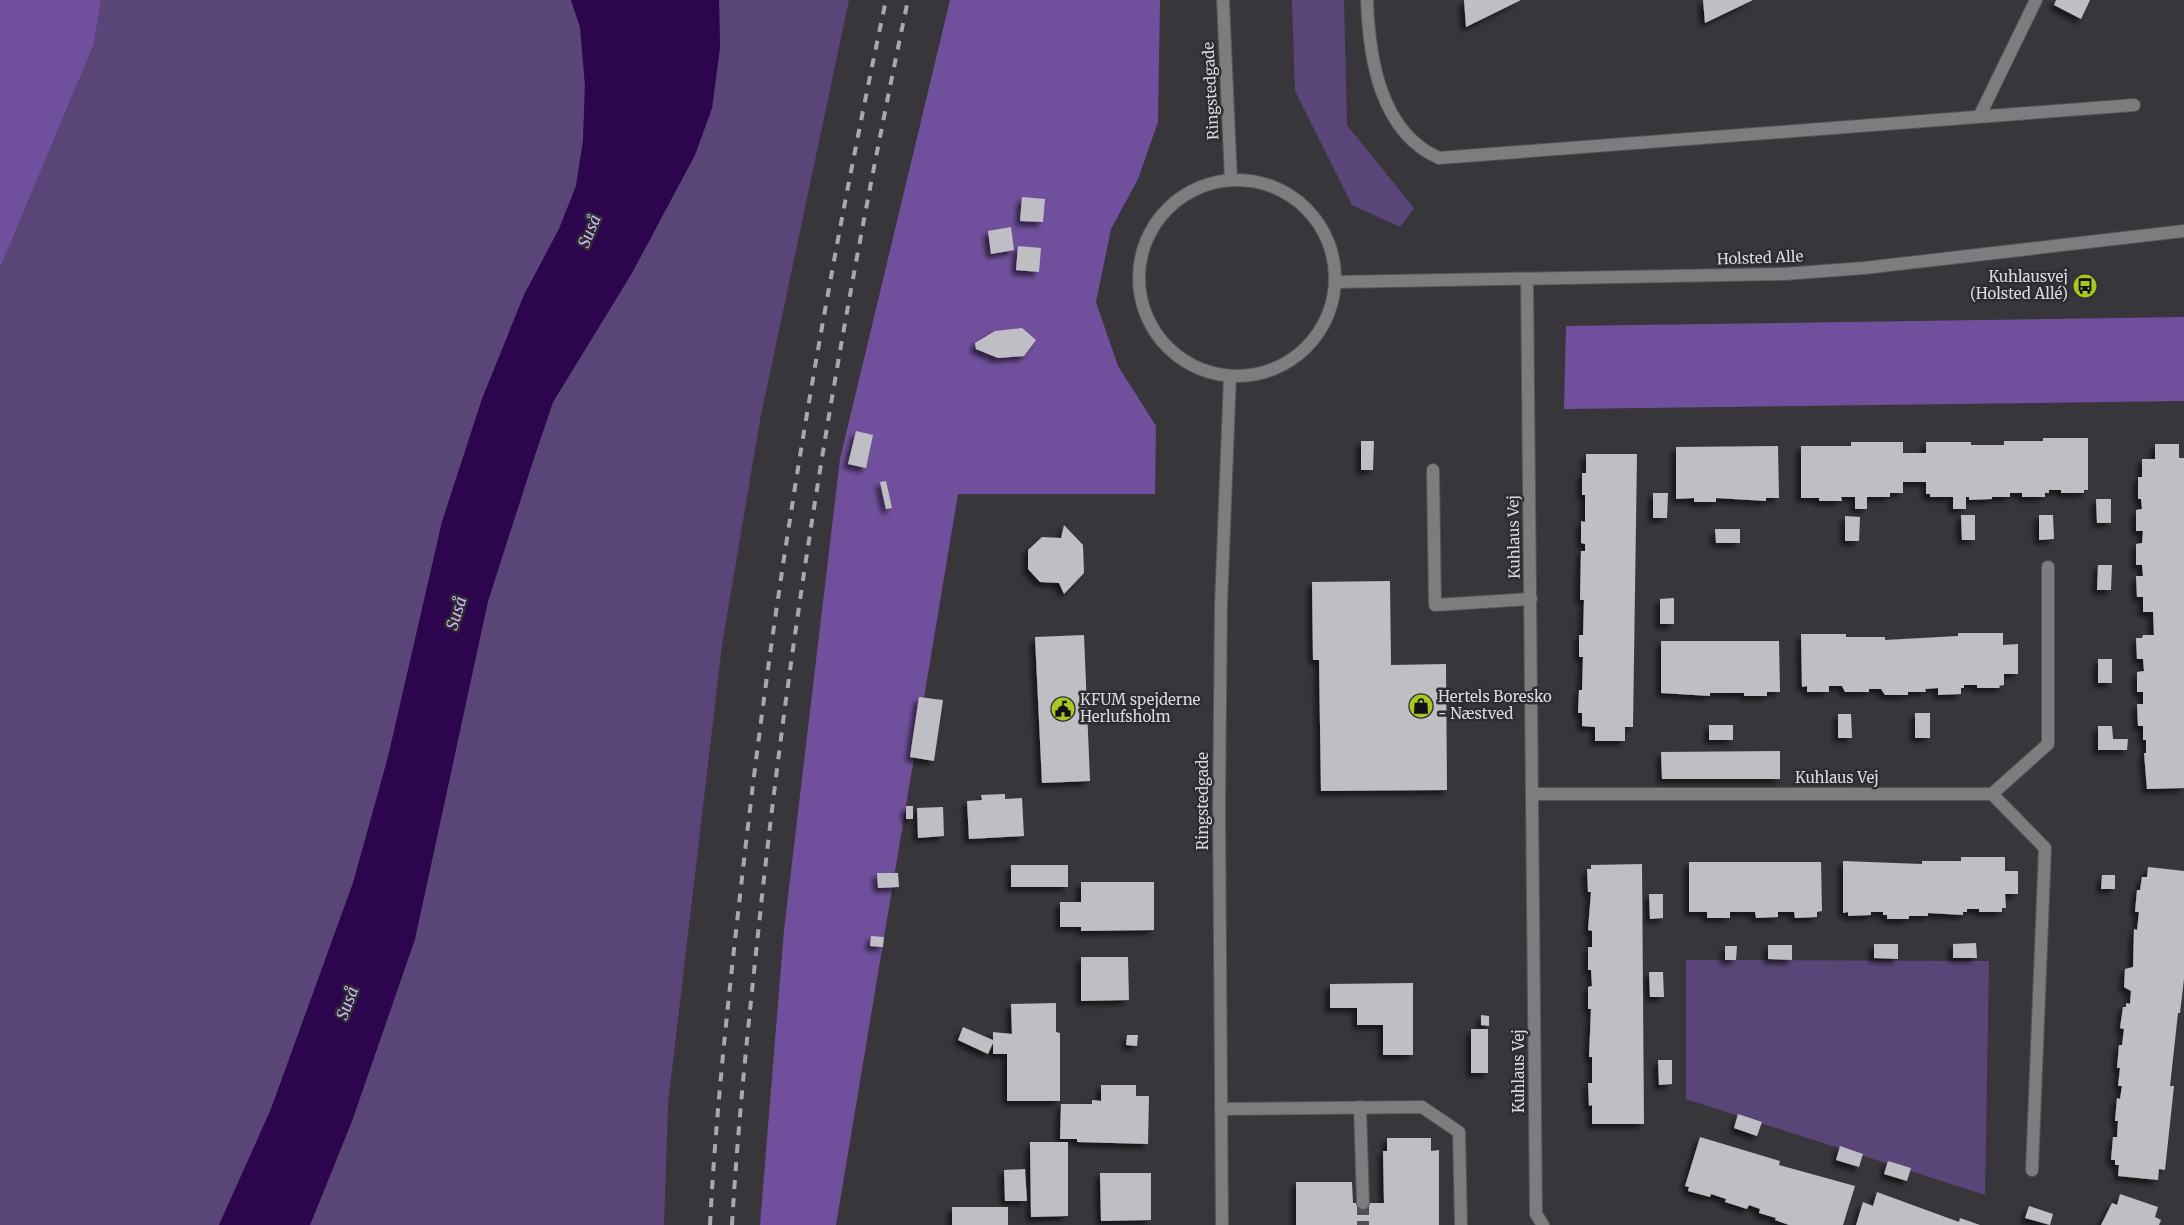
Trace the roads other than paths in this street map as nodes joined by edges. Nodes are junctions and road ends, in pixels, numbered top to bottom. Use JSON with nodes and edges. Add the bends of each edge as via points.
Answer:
{"nodes":[{"id":1,"x":1223,"y":0,"type":"edge"},
{"id":2,"x":1367,"y":0,"type":"edge"},
{"id":3,"x":2036,"y":0,"type":"edge"},
{"id":4,"x":2134,"y":105,"type":"dead end"},
{"id":5,"x":1980,"y":116,"type":"junction"},
{"id":6,"x":1231,"y":180,"type":"junction"},
{"id":7,"x":2184,"y":231,"type":"edge"},
{"id":8,"x":1528,"y":280,"type":"junction"},
{"id":9,"x":1335,"y":282,"type":"junction"},
{"id":10,"x":1230,"y":376,"type":"junction"},
{"id":11,"x":1433,"y":470,"type":"dead end"},
{"id":12,"x":2048,"y":567,"type":"dead end"},
{"id":13,"x":1531,"y":599,"type":"junction"},
{"id":14,"x":1533,"y":794,"type":"junction"},
{"id":15,"x":1992,"y":794,"type":"junction"},
{"id":16,"x":1360,"y":1107,"type":"junction"},
{"id":17,"x":1221,"y":1109,"type":"junction"},
{"id":18,"x":2032,"y":1170,"type":"dead end"},
{"id":19,"x":1363,"y":1203,"type":"tunnel mouth"},
{"id":20,"x":1222,"y":1225,"type":"edge"},
{"id":21,"x":1460,"y":1225,"type":"edge"},
{"id":22,"x":1543,"y":1225,"type":"edge"}],
"edges":[{"from":1,"to":6,"type":"street","name":"Ringstedgade"},
{"from":2,"to":5,"type":"street","via":[[1368,30],[1387,104],[1408,139],[1422,151],[1439,158]]},
{"from":3,"to":5,"type":"street"},
{"from":4,"to":5,"type":"street"},
{"from":6,"to":9,"type":"street","via":[[1264,184],[1293,198],[1316,221],[1331,250]]},
{"from":6,"to":10,"type":"street","via":[[1199,187],[1171,205],[1150,230],[1140,261],[1140,294],[1150,325],[1170,351],[1198,369]]},
{"from":7,"to":8,"type":"street","name":"Holsted Alle","via":[[1864,268],[1784,274]]},
{"from":8,"to":9,"type":"street","name":"Holsted Alle"},
{"from":8,"to":13,"type":"street","name":"Kuhlaus Vej"},
{"from":9,"to":10,"type":"street","via":[[1329,313],[1313,340],[1302,351],[1290,361],[1261,374]]},
{"from":10,"to":17,"type":"street","name":"Ringstedgade","via":[[1221,634]]},
{"from":11,"to":13,"type":"street","via":[[1435,605]]},
{"from":12,"to":15,"type":"street","via":[[2048,744]]},
{"from":13,"to":14,"type":"street","name":"Kuhlaus Vej"},
{"from":14,"to":15,"type":"street","name":"Kuhlaus Vej"},
{"from":14,"to":22,"type":"street","name":"Kuhlaus Vej","via":[[1536,1214]]},
{"from":15,"to":18,"type":"street","via":[[2045,848]]},
{"from":16,"to":17,"type":"street"},
{"from":16,"to":19,"type":"street"},
{"from":16,"to":21,"type":"street","via":[[1422,1107],[1459,1132]]},
{"from":17,"to":20,"type":"street","name":"Ringstedgade"}]}
